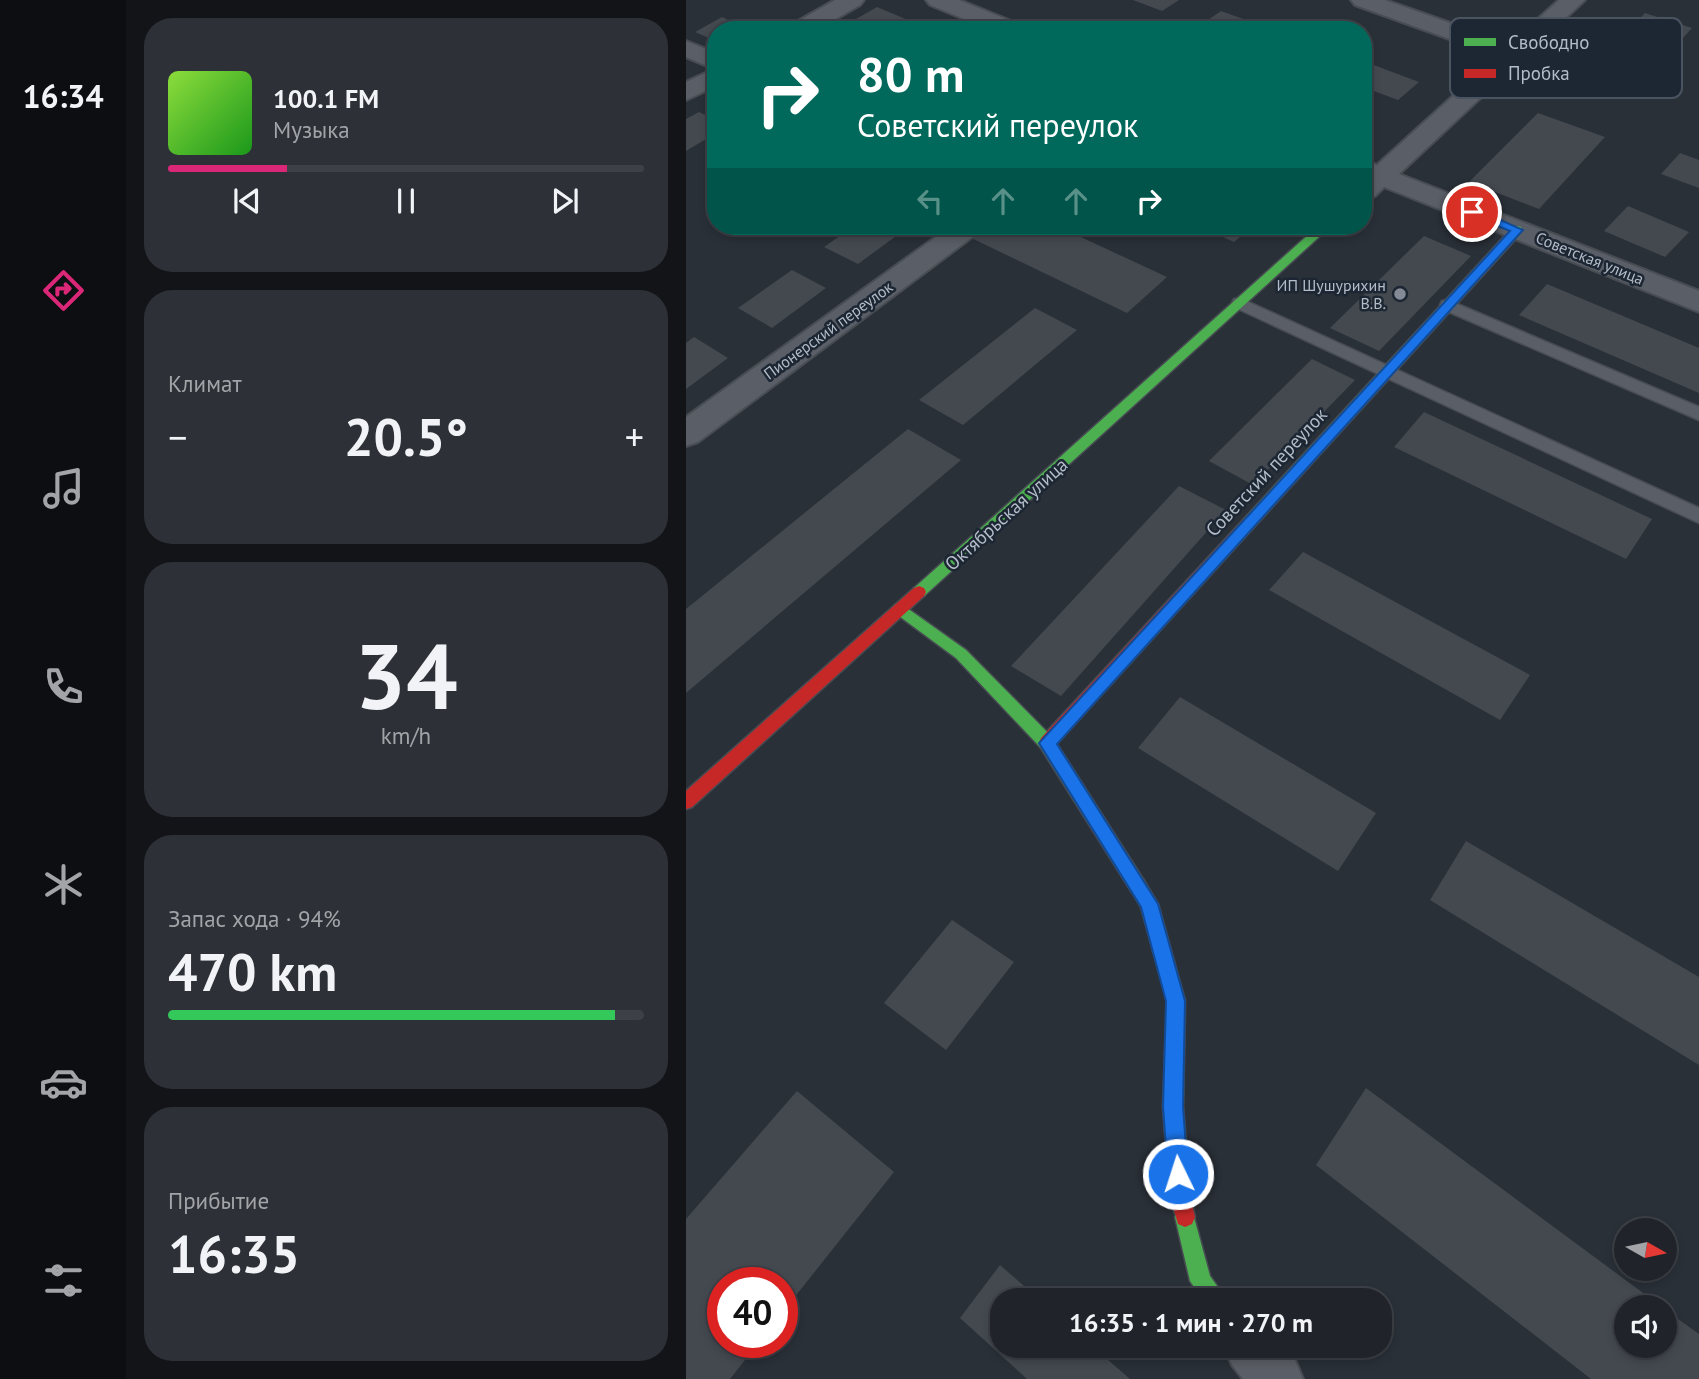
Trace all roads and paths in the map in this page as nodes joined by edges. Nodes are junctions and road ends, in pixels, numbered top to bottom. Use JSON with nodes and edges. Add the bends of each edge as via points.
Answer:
{"nodes":[{"id":1,"x":852,"y":0,"type":"edge"},
{"id":2,"x":938,"y":0,"type":"edge"},
{"id":3,"x":1363,"y":0,"type":"edge"},
{"id":4,"x":1573,"y":0,"type":"edge"},
{"id":5,"x":1553,"y":18,"type":"edge"},
{"id":6,"x":815,"y":21,"type":"edge"},
{"id":7,"x":990,"y":21,"type":"edge"},
{"id":8,"x":1450,"y":31,"type":"edge"},
{"id":9,"x":686,"y":48,"type":"edge"},
{"id":10,"x":707,"y":58,"type":"edge"},
{"id":11,"x":707,"y":81,"type":"edge"},
{"id":12,"x":686,"y":92,"type":"edge"},
{"id":13,"x":1463,"y":98,"type":"edge"},
{"id":14,"x":1372,"y":175,"type":"edge"},
{"id":15,"x":1372,"y":179,"type":"edge"},
{"id":16,"x":1517,"y":230,"type":"junction"},
{"id":17,"x":957,"y":235,"type":"edge"},
{"id":18,"x":1315,"y":235,"type":"edge"},
{"id":19,"x":1699,"y":302,"type":"edge"},
{"id":20,"x":1240,"y":303,"type":"junction"},
{"id":21,"x":1448,"y":305,"type":"junction"},
{"id":22,"x":1387,"y":371,"type":"junction"},
{"id":23,"x":1699,"y":414,"type":"edge"},
{"id":24,"x":686,"y":434,"type":"edge"},
{"id":25,"x":1699,"y":516,"type":"edge"},
{"id":26,"x":900,"y":609,"type":"junction"},
{"id":27,"x":1047,"y":743,"type":"junction"},
{"id":28,"x":686,"y":802,"type":"edge"},
{"id":29,"x":1207,"y":1288,"type":"edge"},
{"id":30,"x":1260,"y":1358,"type":"edge"},
{"id":31,"x":1276,"y":1379,"type":"edge"}],
"edges":[{"from":1,"to":6,"type":"street"},
{"from":2,"to":7,"type":"street"},
{"from":3,"to":8,"type":"street"},
{"from":4,"to":5,"type":"street"},
{"from":9,"to":10,"type":"street"},
{"from":11,"to":12,"type":"street"},
{"from":13,"to":14,"type":"street"},
{"from":15,"to":16,"type":"street","name":"Советская улица"},
{"from":16,"to":19,"type":"street","name":"Советская улица"},
{"from":16,"to":21,"type":"street","name":"Советский переулок"},
{"from":17,"to":24,"type":"street","name":"Пионерский переулок"},
{"from":18,"to":20,"type":"street","name":"Октябрьская улица"},
{"from":20,"to":22,"type":"lane"},
{"from":20,"to":26,"type":"street","name":"Октябрьская улица"},
{"from":21,"to":22,"type":"street","name":"Советский переулок"},
{"from":21,"to":23,"type":"lane"},
{"from":22,"to":25,"type":"lane"},
{"from":22,"to":27,"type":"street","name":"Советский переулок"},
{"from":26,"to":27,"type":"street","via":[[961,654]]},
{"from":26,"to":28,"type":"street","name":"Октябрьская улица"},
{"from":27,"to":29,"type":"street","via":[[1149,904],[1176,1001],[1173,1107],[1180,1196]]},
{"from":30,"to":31,"type":"street"}]}
